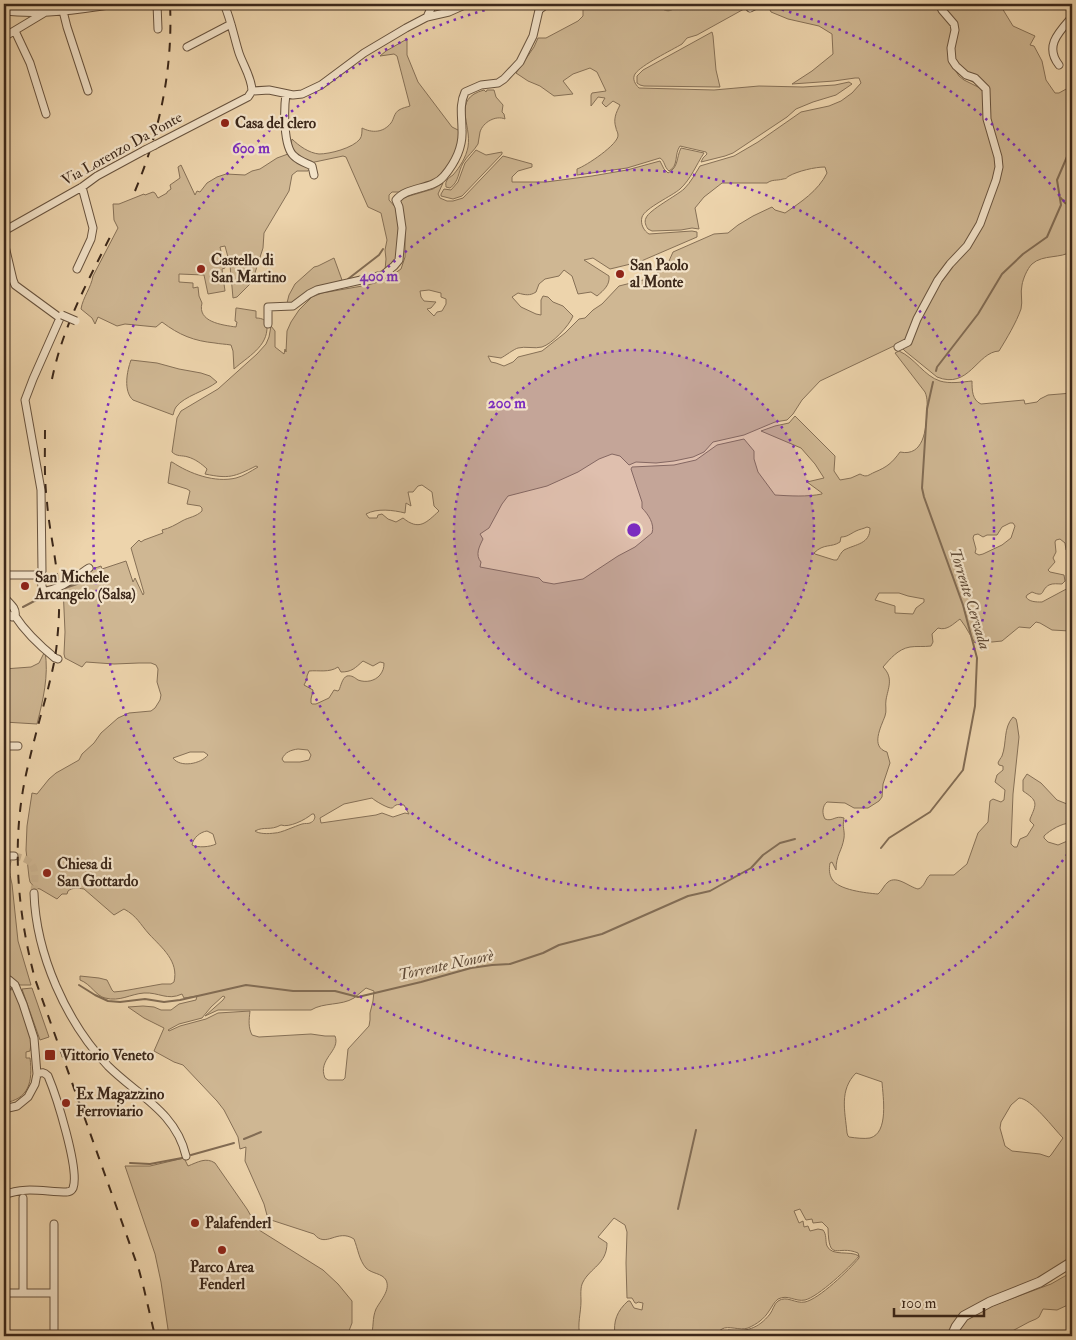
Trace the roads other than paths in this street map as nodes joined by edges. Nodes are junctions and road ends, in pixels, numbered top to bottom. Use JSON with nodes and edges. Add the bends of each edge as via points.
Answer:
{"nodes":[{"id":1,"x":115,"y":4,"type":"edge"},
{"id":2,"x":157,"y":4,"type":"edge"},
{"id":3,"x":225,"y":4,"type":"edge"},
{"id":4,"x":433,"y":4,"type":"edge"},
{"id":5,"x":466,"y":4,"type":"edge"},
{"id":6,"x":547,"y":4,"type":"edge"},
{"id":7,"x":758,"y":4,"type":"edge"},
{"id":8,"x":939,"y":4,"type":"edge"},
{"id":9,"x":750,"y":8,"type":"dead end"},
{"id":10,"x":61,"y":9,"type":"edge"},
{"id":11,"x":4,"y":11,"type":"edge"},
{"id":12,"x":44,"y":13,"type":"junction"},
{"id":13,"x":427,"y":17,"type":"junction"},
{"id":14,"x":1072,"y":17,"type":"edge"},
{"id":15,"x":231,"y":24,"type":"junction"},
{"id":16,"x":158,"y":29,"type":"dead end"},
{"id":17,"x":15,"y":31,"type":"junction"},
{"id":18,"x":4,"y":38,"type":"edge"},
{"id":19,"x":187,"y":48,"type":"dead end"},
{"id":20,"x":1059,"y":65,"type":"dead end"},
{"id":21,"x":88,"y":91,"type":"dead end"},
{"id":22,"x":252,"y":91,"type":"junction"},
{"id":23,"x":286,"y":94,"type":"junction"},
{"id":24,"x":46,"y":114,"type":"dead end"},
{"id":25,"x":314,"y":175,"type":"dead end"},
{"id":26,"x":82,"y":187,"type":"junction"},
{"id":27,"x":4,"y":231,"type":"edge"},
{"id":28,"x":4,"y":242,"type":"edge"},
{"id":29,"x":77,"y":269,"type":"dead end"},
{"id":30,"x":48,"y":310,"type":"junction"},
{"id":31,"x":77,"y":321,"type":"dead end"},
{"id":32,"x":268,"y":324,"type":"dead end"},
{"id":33,"x":898,"y":347,"type":"dead end"},
{"id":34,"x":90,"y":568,"type":"dead end"},
{"id":35,"x":40,"y":575,"type":"junction"},
{"id":36,"x":4,"y":577,"type":"edge"},
{"id":37,"x":4,"y":597,"type":"edge"},
{"id":38,"x":4,"y":611,"type":"edge"},
{"id":39,"x":15,"y":616,"type":"junction"},
{"id":40,"x":58,"y":659,"type":"dead end"},
{"id":41,"x":4,"y":746,"type":"edge"},
{"id":42,"x":18,"y":746,"type":"dead end"},
{"id":43,"x":4,"y":856,"type":"edge"},
{"id":44,"x":14,"y":856,"type":"tunnel mouth"},
{"id":45,"x":34,"y":893,"type":"tunnel mouth"},
{"id":46,"x":4,"y":978,"type":"edge"},
{"id":47,"x":37,"y":1074,"type":"junction"},
{"id":48,"x":4,"y":1109,"type":"edge"},
{"id":49,"x":186,"y":1156,"type":"dead end"},
{"id":50,"x":4,"y":1195,"type":"edge"},
{"id":51,"x":23,"y":1198,"type":"dead end"},
{"id":52,"x":54,"y":1224,"type":"dead end"},
{"id":53,"x":1072,"y":1262,"type":"edge"},
{"id":54,"x":4,"y":1293,"type":"edge"},
{"id":55,"x":23,"y":1293,"type":"junction"},
{"id":56,"x":54,"y":1293,"type":"junction"},
{"id":57,"x":54,"y":1336,"type":"edge"},
{"id":58,"x":952,"y":1336,"type":"edge"}],
"edges":[{"from":1,"to":10,"type":"street"},
{"from":2,"to":16,"type":"street"},
{"from":3,"to":15,"type":"street"},
{"from":4,"to":13,"type":"street"},
{"from":5,"to":13,"type":"street"},
{"from":6,"to":32,"type":"street","via":[[538,10],[532,41],[511,72],[498,83],[480,85],[465,92],[461,105],[460,146],[443,178],[396,200],[402,228],[399,260],[394,266],[383,274],[316,290],[293,306],[268,307]]},
{"from":7,"to":9,"type":"street"},
{"from":8,"to":33,"type":"street","via":[[954,24],[952,60],[986,89],[987,119],[999,167],[980,224],[967,246],[938,280],[908,342]]},
{"from":10,"to":12,"type":"street"},
{"from":10,"to":21,"type":"street"},
{"from":11,"to":12,"type":"street"},
{"from":12,"to":17,"type":"street"},
{"from":13,"to":23,"type":"street","via":[[382,41],[321,85],[302,94]]},
{"from":14,"to":20,"type":"street","via":[[1053,44],[1052,52]]},
{"from":15,"to":19,"type":"street"},
{"from":15,"to":22,"type":"street"},
{"from":17,"to":18,"type":"street"},
{"from":17,"to":24,"type":"street","via":[[30,63]]},
{"from":22,"to":23,"type":"street"},
{"from":22,"to":26,"type":"street","name":"Via Lorenzo Da Ponte","bridge":true,"via":[[249,96]]},
{"from":23,"to":25,"type":"street","via":[[285,126],[290,152],[312,166]]},
{"from":26,"to":27,"type":"street","name":"Via Lorenzo Da Ponte"},
{"from":26,"to":29,"type":"street","via":[[92,228],[91,239]]},
{"from":28,"to":30,"type":"street","via":[[15,285]]},
{"from":30,"to":31,"type":"street","bridge":true},
{"from":30,"to":35,"type":"street","via":[[60,318],[26,400],[41,490]]},
{"from":34,"to":35,"type":"street","via":[[45,592]]},
{"from":35,"to":36,"type":"street"},
{"from":37,"to":39,"type":"street","via":[[15,609]]},
{"from":38,"to":39,"type":"street","via":[[10,617]]},
{"from":39,"to":40,"type":"street","via":[[33,639]]},
{"from":41,"to":42,"type":"street"},
{"from":43,"to":44,"type":"street"},
{"from":45,"to":49,"type":"street","via":[[44,951],[70,1016],[109,1067],[169,1120],[183,1142]]},
{"from":46,"to":47,"type":"street","via":[[15,985],[23,1004],[34,1038]]},
{"from":47,"to":48,"type":"street","via":[[28,1097],[17,1106]]},
{"from":47,"to":50,"type":"street","via":[[44,1073],[49,1079],[66,1134],[72,1160],[72,1189],[67,1192],[27,1190]]},
{"from":51,"to":55,"type":"street"},
{"from":52,"to":56,"type":"street"},
{"from":53,"to":58,"type":"street","via":[[1040,1282],[964,1316]]},
{"from":54,"to":55,"type":"street"},
{"from":55,"to":56,"type":"street"},
{"from":56,"to":57,"type":"street"}]}
